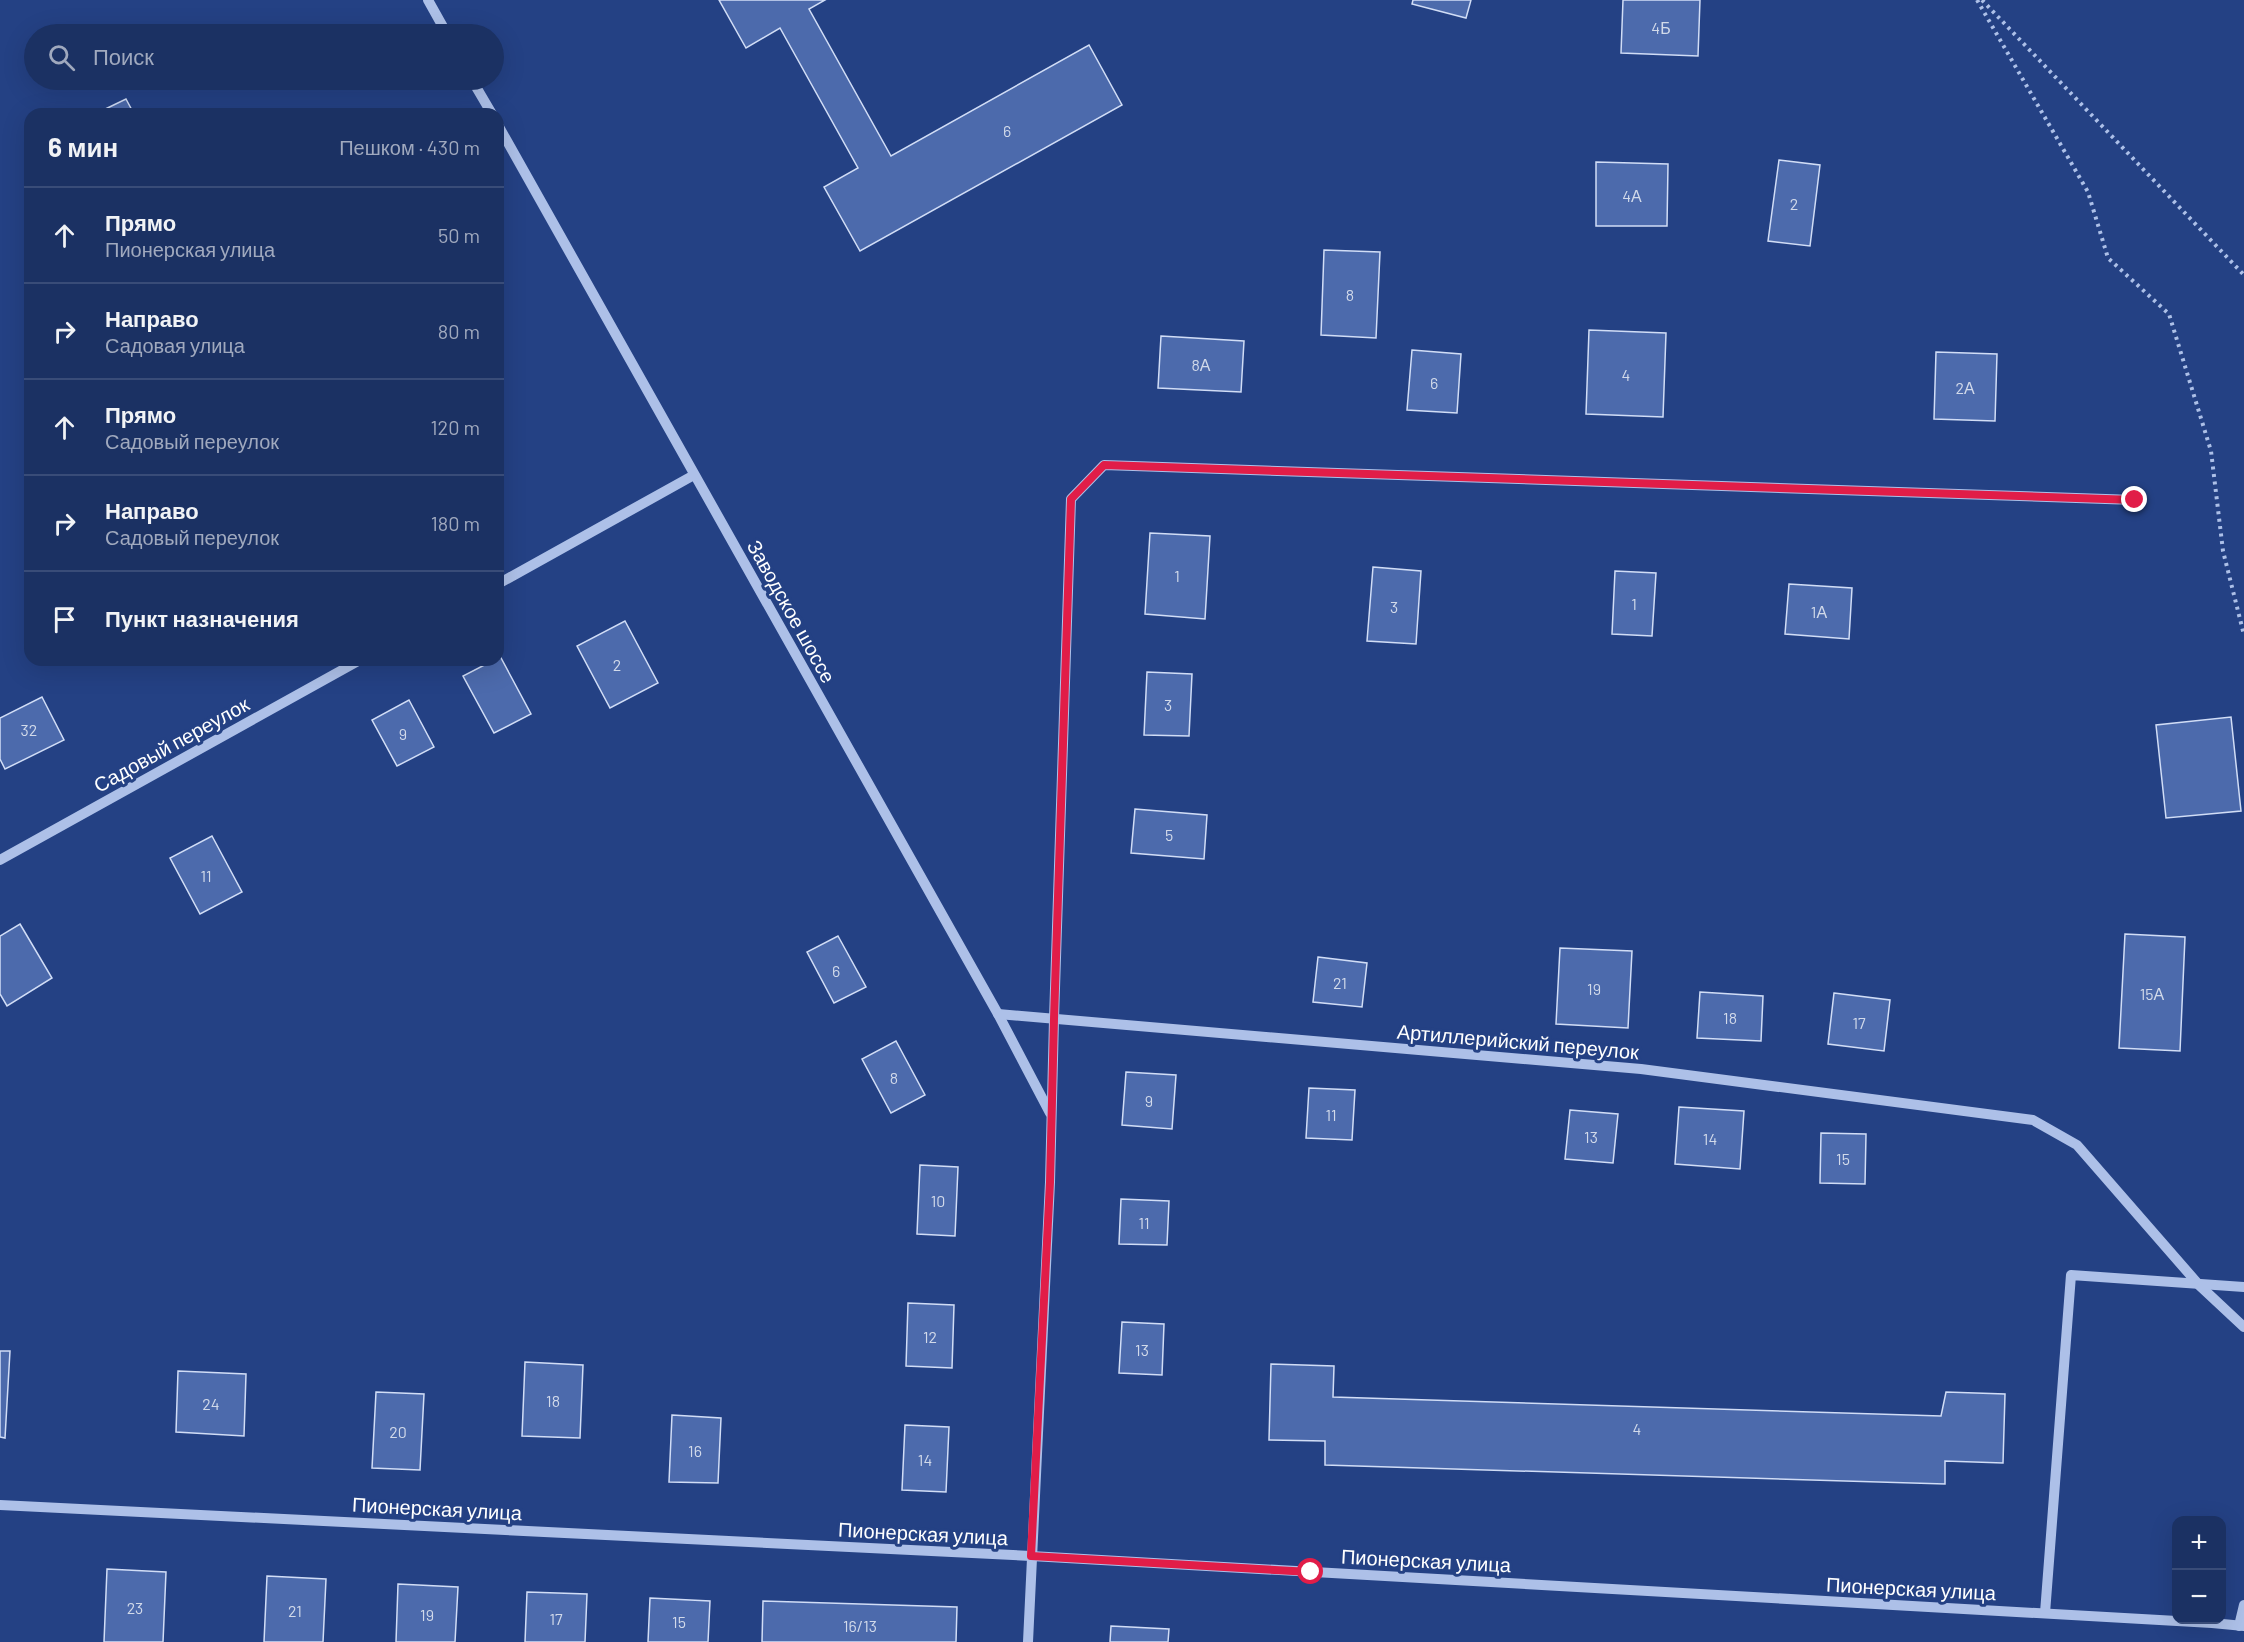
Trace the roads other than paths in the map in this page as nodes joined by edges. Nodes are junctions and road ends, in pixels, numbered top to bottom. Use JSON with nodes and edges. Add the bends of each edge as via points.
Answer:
{"nodes":[{"id":1,"x":428,"y":0,"type":"edge"},
{"id":2,"x":441,"y":24,"type":"edge"},
{"id":3,"x":478,"y":90,"type":"edge"},
{"id":4,"x":488,"y":108,"type":"edge"},
{"id":5,"x":504,"y":136,"type":"edge"},
{"id":6,"x":694,"y":475,"type":"junction"},
{"id":7,"x":2135,"y":500,"type":"dead end"},
{"id":8,"x":504,"y":581,"type":"edge"},
{"id":9,"x":349,"y":666,"type":"edge"},
{"id":10,"x":0,"y":860,"type":"edge"},
{"id":11,"x":998,"y":1014,"type":"junction"},
{"id":12,"x":1054,"y":1019,"type":"junction"},
{"id":13,"x":1052,"y":1116,"type":"junction"},
{"id":14,"x":2199,"y":1285,"type":"junction"},
{"id":15,"x":2244,"y":1287,"type":"edge"},
{"id":16,"x":2244,"y":1327,"type":"edge"},
{"id":17,"x":0,"y":1505,"type":"edge"},
{"id":18,"x":1031,"y":1556,"type":"junction"},
{"id":19,"x":2244,"y":1605,"type":"edge"},
{"id":20,"x":2045,"y":1614,"type":"junction"},
{"id":21,"x":2242,"y":1628,"type":"edge"},
{"id":22,"x":1028,"y":1642,"type":"edge"}],
"edges":[{"from":1,"to":2,"type":"street"},
{"from":3,"to":4,"type":"street"},
{"from":5,"to":6,"type":"street","name":"Заводское шоссе"},
{"from":6,"to":8,"type":"street"},
{"from":6,"to":11,"type":"street","name":"Заводское шоссе"},
{"from":7,"to":12,"type":"street","via":[[1104,465],[1071,499]]},
{"from":9,"to":10,"type":"street","name":"Садовый переулок"},
{"from":11,"to":12,"type":"street","name":"Артиллерийский переулок"},
{"from":11,"to":13,"type":"street","name":"Заводское шоссе"},
{"from":12,"to":13,"type":"street"},
{"from":12,"to":14,"type":"street","name":"Артиллерийский переулок","via":[[1641,1069],[2033,1120],[2077,1144]]},
{"from":13,"to":18,"type":"street"},
{"from":14,"to":15,"type":"street"},
{"from":14,"to":16,"type":"street"},
{"from":14,"to":20,"type":"street","via":[[2071,1275]]},
{"from":17,"to":18,"type":"street","name":"Пионерская улица"},
{"from":18,"to":20,"type":"street","name":"Пионерская улица"},
{"from":18,"to":22,"type":"street"},
{"from":19,"to":21,"type":"street"},
{"from":20,"to":21,"type":"street","name":"Пионерская улица"}]}
